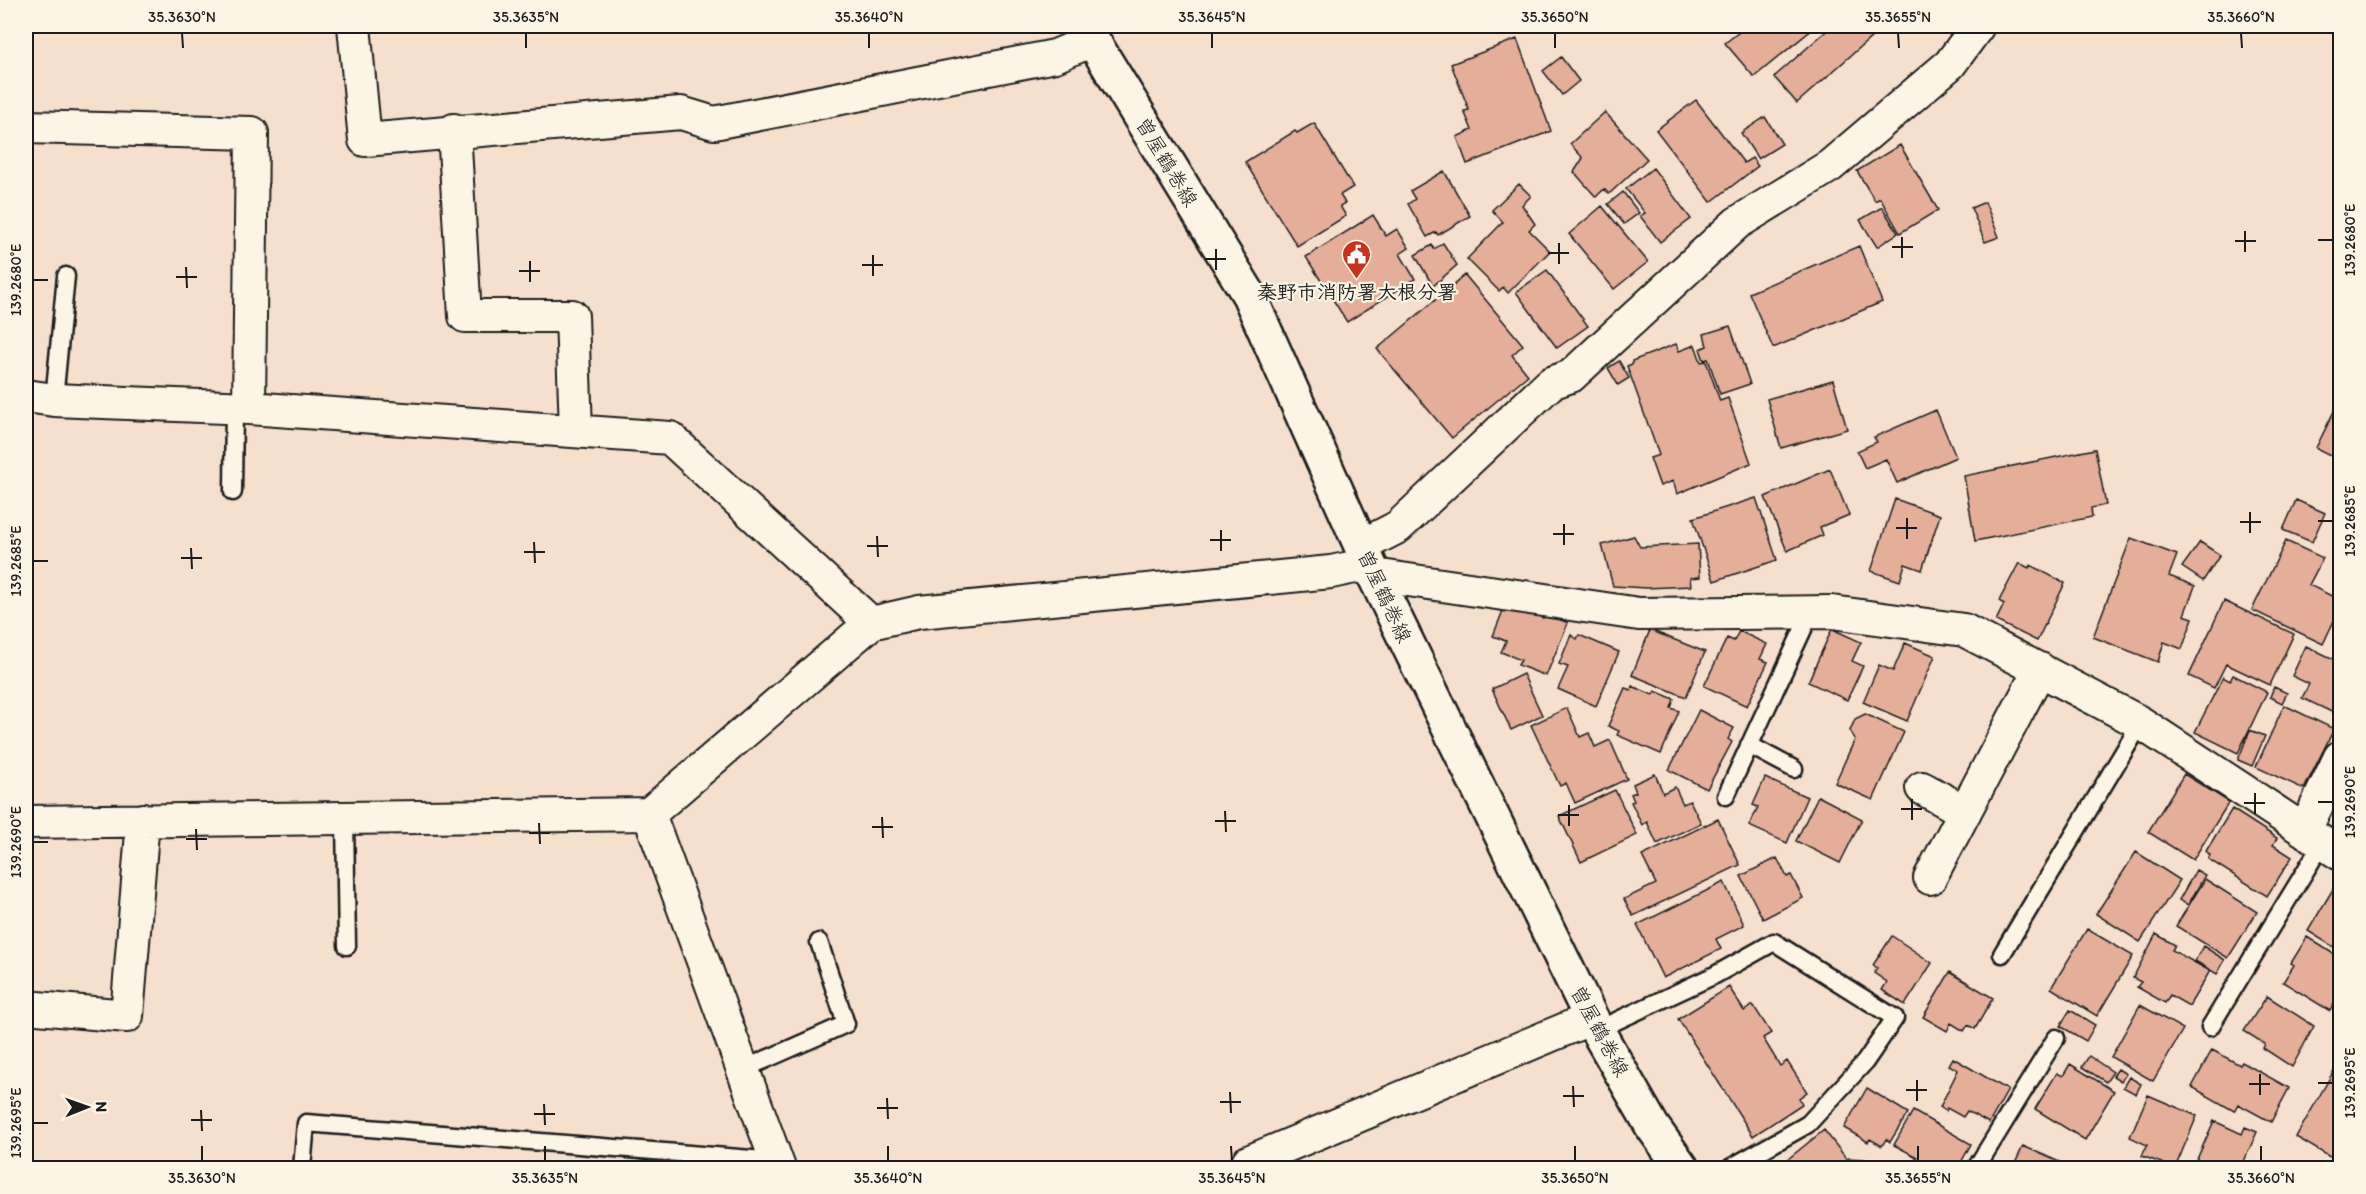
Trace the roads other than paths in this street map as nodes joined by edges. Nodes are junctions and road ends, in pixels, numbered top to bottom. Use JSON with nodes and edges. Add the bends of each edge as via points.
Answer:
{"nodes":[{"id":1,"x":354,"y":26,"type":"edge"},
{"id":2,"x":1978,"y":26,"type":"edge"},
{"id":3,"x":1088,"y":33,"type":"edge"},
{"id":4,"x":26,"y":127,"type":"edge"},
{"id":5,"x":454,"y":130,"type":"junction"},
{"id":6,"x":66,"y":276,"type":"dead end"},
{"id":7,"x":40,"y":398,"type":"edge"},
{"id":8,"x":242,"y":407,"type":"junction"},
{"id":9,"x":576,"y":431,"type":"junction"},
{"id":10,"x":233,"y":492,"type":"dead end"},
{"id":11,"x":1368,"y":562,"type":"junction"},
{"id":12,"x":1811,"y":612,"type":"junction"},
{"id":13,"x":872,"y":623,"type":"junction"},
{"id":14,"x":2040,"y":669,"type":"junction"},
{"id":15,"x":2141,"y":723,"type":"junction"},
{"id":16,"x":1749,"y":745,"type":"junction"},
{"id":17,"x":2340,"y":757,"type":"edge"},
{"id":18,"x":1794,"y":769,"type":"dead end"},
{"id":19,"x":1922,"y":788,"type":"dead end"},
{"id":20,"x":1726,"y":796,"type":"dead end"},
{"id":21,"x":1965,"y":812,"type":"junction"},
{"id":22,"x":649,"y":814,"type":"junction"},
{"id":23,"x":345,"y":818,"type":"junction"},
{"id":24,"x":142,"y":820,"type":"junction"},
{"id":25,"x":26,"y":822,"type":"edge"},
{"id":26,"x":2323,"y":842,"type":"edge"},
{"id":27,"x":1930,"y":878,"type":"dead end"},
{"id":28,"x":819,"y":942,"type":"dead end"},
{"id":29,"x":347,"y":946,"type":"dead end"},
{"id":30,"x":2002,"y":954,"type":"dead end"},
{"id":31,"x":26,"y":1007,"type":"edge"},
{"id":32,"x":26,"y":1015,"type":"edge"},
{"id":33,"x":1594,"y":1024,"type":"junction"},
{"id":34,"x":2210,"y":1027,"type":"dead end"},
{"id":35,"x":2056,"y":1038,"type":"dead end"},
{"id":36,"x":744,"y":1069,"type":"junction"},
{"id":37,"x":777,"y":1165,"type":"edge"},
{"id":38,"x":302,"y":1168,"type":"edge"},
{"id":39,"x":1247,"y":1168,"type":"edge"},
{"id":40,"x":1682,"y":1168,"type":"edge"},
{"id":41,"x":1730,"y":1168,"type":"edge"},
{"id":42,"x":1976,"y":1168,"type":"edge"}],
"edges":[{"from":1,"to":5,"type":"street","via":[[365,140]]},
{"from":2,"to":11,"type":"street","via":[[1950,64],[1830,166],[1737,223],[1571,376],[1551,383],[1398,527]]},
{"from":3,"to":5,"type":"street","via":[[1055,56],[714,123],[681,113]]},
{"from":3,"to":11,"type":"main road","name":"曽屋鶴巻線","via":[[1249,295]]},
{"from":4,"to":8,"type":"street","via":[[252,133]]},
{"from":5,"to":9,"type":"street","via":[[465,316],[572,316]]},
{"from":6,"to":7,"type":"lane"},
{"from":7,"to":8,"type":"street"},
{"from":8,"to":9,"type":"street"},
{"from":8,"to":10,"type":"lane"},
{"from":9,"to":13,"type":"street","via":[[670,438]]},
{"from":11,"to":12,"type":"street","via":[[1639,614]]},
{"from":11,"to":13,"type":"street","via":[[1331,572],[919,612]]},
{"from":11,"to":33,"type":"main road","name":"曽屋鶴巻線"},
{"from":12,"to":14,"type":"street","via":[[1964,630]]},
{"from":12,"to":16,"type":"lane"},
{"from":13,"to":22,"type":"street"},
{"from":14,"to":15,"type":"street"},
{"from":14,"to":21,"type":"street"},
{"from":15,"to":26,"type":"street"},
{"from":15,"to":30,"type":"lane"},
{"from":16,"to":18,"type":"lane"},
{"from":16,"to":20,"type":"lane"},
{"from":17,"to":26,"type":"street"},
{"from":19,"to":21,"type":"street"},
{"from":21,"to":27,"type":"street"},
{"from":22,"to":23,"type":"street"},
{"from":22,"to":36,"type":"street"},
{"from":23,"to":24,"type":"street"},
{"from":23,"to":29,"type":"lane"},
{"from":24,"to":25,"type":"street"},
{"from":24,"to":31,"type":"street","via":[[127,1016]]},
{"from":26,"to":34,"type":"lane"},
{"from":28,"to":36,"type":"lane","via":[[846,1023]]},
{"from":31,"to":32,"type":"lane"},
{"from":33,"to":39,"type":"street","via":[[1248,1162]]},
{"from":33,"to":40,"type":"main road","name":"曽屋鶴巻線","via":[[1652,1126]]},
{"from":33,"to":41,"type":"lane","via":[[1715,975],[1774,942],[1895,1018],[1865,1062],[1808,1124]]},
{"from":35,"to":42,"type":"lane"},
{"from":36,"to":37,"type":"street"},
{"from":37,"to":38,"type":"lane","via":[[306,1123]]}]}
